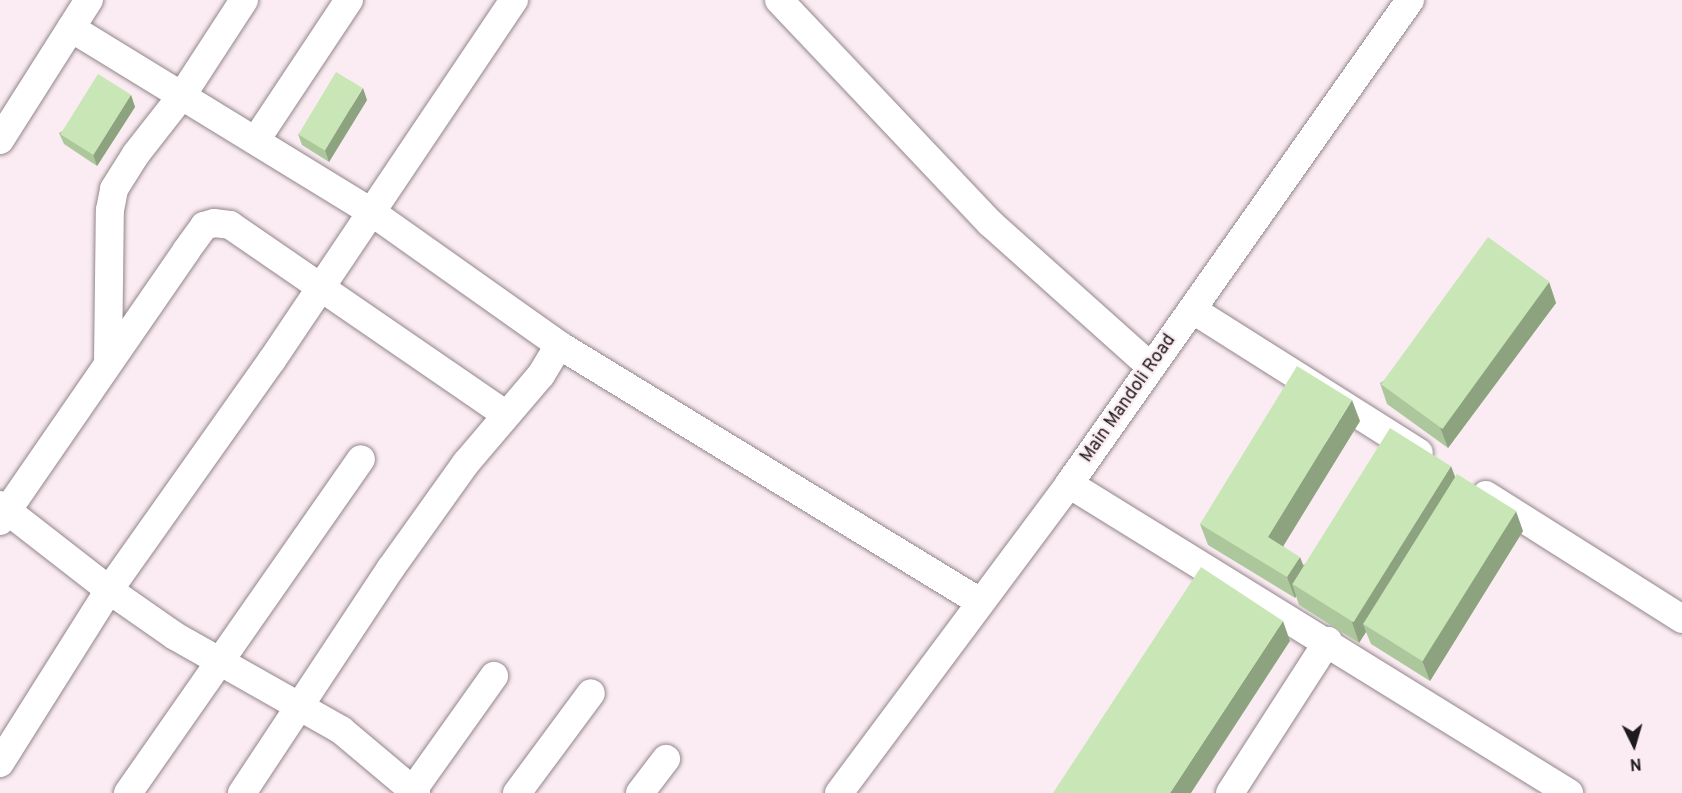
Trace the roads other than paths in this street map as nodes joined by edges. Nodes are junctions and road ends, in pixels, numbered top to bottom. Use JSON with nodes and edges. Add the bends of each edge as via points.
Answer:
{"nodes":[{"id":1,"x":88,"y":0,"type":"edge"},
{"id":2,"x":244,"y":0,"type":"edge"},
{"id":3,"x":350,"y":0,"type":"edge"},
{"id":4,"x":514,"y":0,"type":"edge"},
{"id":5,"x":779,"y":0,"type":"edge"},
{"id":6,"x":1410,"y":0,"type":"edge"},
{"id":7,"x":70,"y":28,"type":"junction"},
{"id":8,"x":183,"y":94,"type":"junction"},
{"id":9,"x":0,"y":140,"type":"edge"},
{"id":10,"x":256,"y":140,"type":"junction"},
{"id":11,"x":370,"y":211,"type":"junction"},
{"id":12,"x":320,"y":287,"type":"junction"},
{"id":13,"x":1193,"y":310,"type":"junction"},
{"id":14,"x":560,"y":345,"type":"junction"},
{"id":15,"x":108,"y":363,"type":"junction"},
{"id":16,"x":1150,"y":366,"type":"junction"},
{"id":17,"x":506,"y":415,"type":"junction"},
{"id":18,"x":361,"y":459,"type":"dead end"},
{"id":19,"x":1069,"y":484,"type":"junction"},
{"id":20,"x":2,"y":512,"type":"edge"},
{"id":21,"x":109,"y":590,"type":"junction"},
{"id":22,"x":980,"y":602,"type":"junction"},
{"id":23,"x":1682,"y":619,"type":"edge"},
{"id":24,"x":1328,"y":641,"type":"junction"},
{"id":25,"x":218,"y":660,"type":"junction"},
{"id":26,"x":494,"y":676,"type":"dead end"},
{"id":27,"x":591,"y":693,"type":"dead end"},
{"id":28,"x":298,"y":706,"type":"junction"},
{"id":29,"x":666,"y":759,"type":"dead end"},
{"id":30,"x":0,"y":763,"type":"edge"},
{"id":31,"x":415,"y":792,"type":"edge"},
{"id":32,"x":128,"y":793,"type":"edge"},
{"id":33,"x":242,"y":793,"type":"edge"},
{"id":34,"x":517,"y":793,"type":"edge"},
{"id":35,"x":640,"y":793,"type":"edge"},
{"id":36,"x":839,"y":793,"type":"edge"},
{"id":37,"x":1230,"y":793,"type":"edge"},
{"id":38,"x":1569,"y":793,"type":"edge"}],
"edges":[{"from":1,"to":7,"type":"street"},
{"from":2,"to":8,"type":"street"},
{"from":3,"to":10,"type":"street"},
{"from":4,"to":11,"type":"street"},
{"from":5,"to":16,"type":"street","via":[[990,224]]},
{"from":6,"to":13,"type":"street","name":"Main Mandoli Road"},
{"from":7,"to":8,"type":"street"},
{"from":7,"to":9,"type":"street"},
{"from":8,"to":10,"type":"street"},
{"from":8,"to":15,"type":"street","via":[[114,189],[110,210]]},
{"from":10,"to":11,"type":"street"},
{"from":11,"to":12,"type":"street"},
{"from":11,"to":14,"type":"street"},
{"from":12,"to":15,"type":"street","via":[[230,225],[214,223],[198,235]]},
{"from":12,"to":17,"type":"street"},
{"from":12,"to":21,"type":"street"},
{"from":13,"to":16,"type":"street","name":"Main Mandoli Road"},
{"from":13,"to":23,"type":"street"},
{"from":14,"to":17,"type":"street","via":[[541,375]]},
{"from":14,"to":22,"type":"street"},
{"from":15,"to":20,"type":"street"},
{"from":16,"to":19,"type":"street","name":"Main Mandoli Road"},
{"from":17,"to":28,"type":"street","via":[[459,472]]},
{"from":18,"to":25,"type":"street"},
{"from":19,"to":22,"type":"street","name":"Main Mandoli Road"},
{"from":19,"to":24,"type":"street"},
{"from":20,"to":21,"type":"street"},
{"from":21,"to":25,"type":"street"},
{"from":21,"to":30,"type":"street"},
{"from":22,"to":36,"type":"street","name":"Main Mandoli Road"},
{"from":24,"to":37,"type":"street"},
{"from":24,"to":38,"type":"street"},
{"from":25,"to":28,"type":"street"},
{"from":25,"to":32,"type":"street"},
{"from":26,"to":31,"type":"street"},
{"from":27,"to":34,"type":"street"},
{"from":28,"to":31,"type":"street","via":[[341,730]]},
{"from":28,"to":33,"type":"street"},
{"from":29,"to":35,"type":"street"}]}
